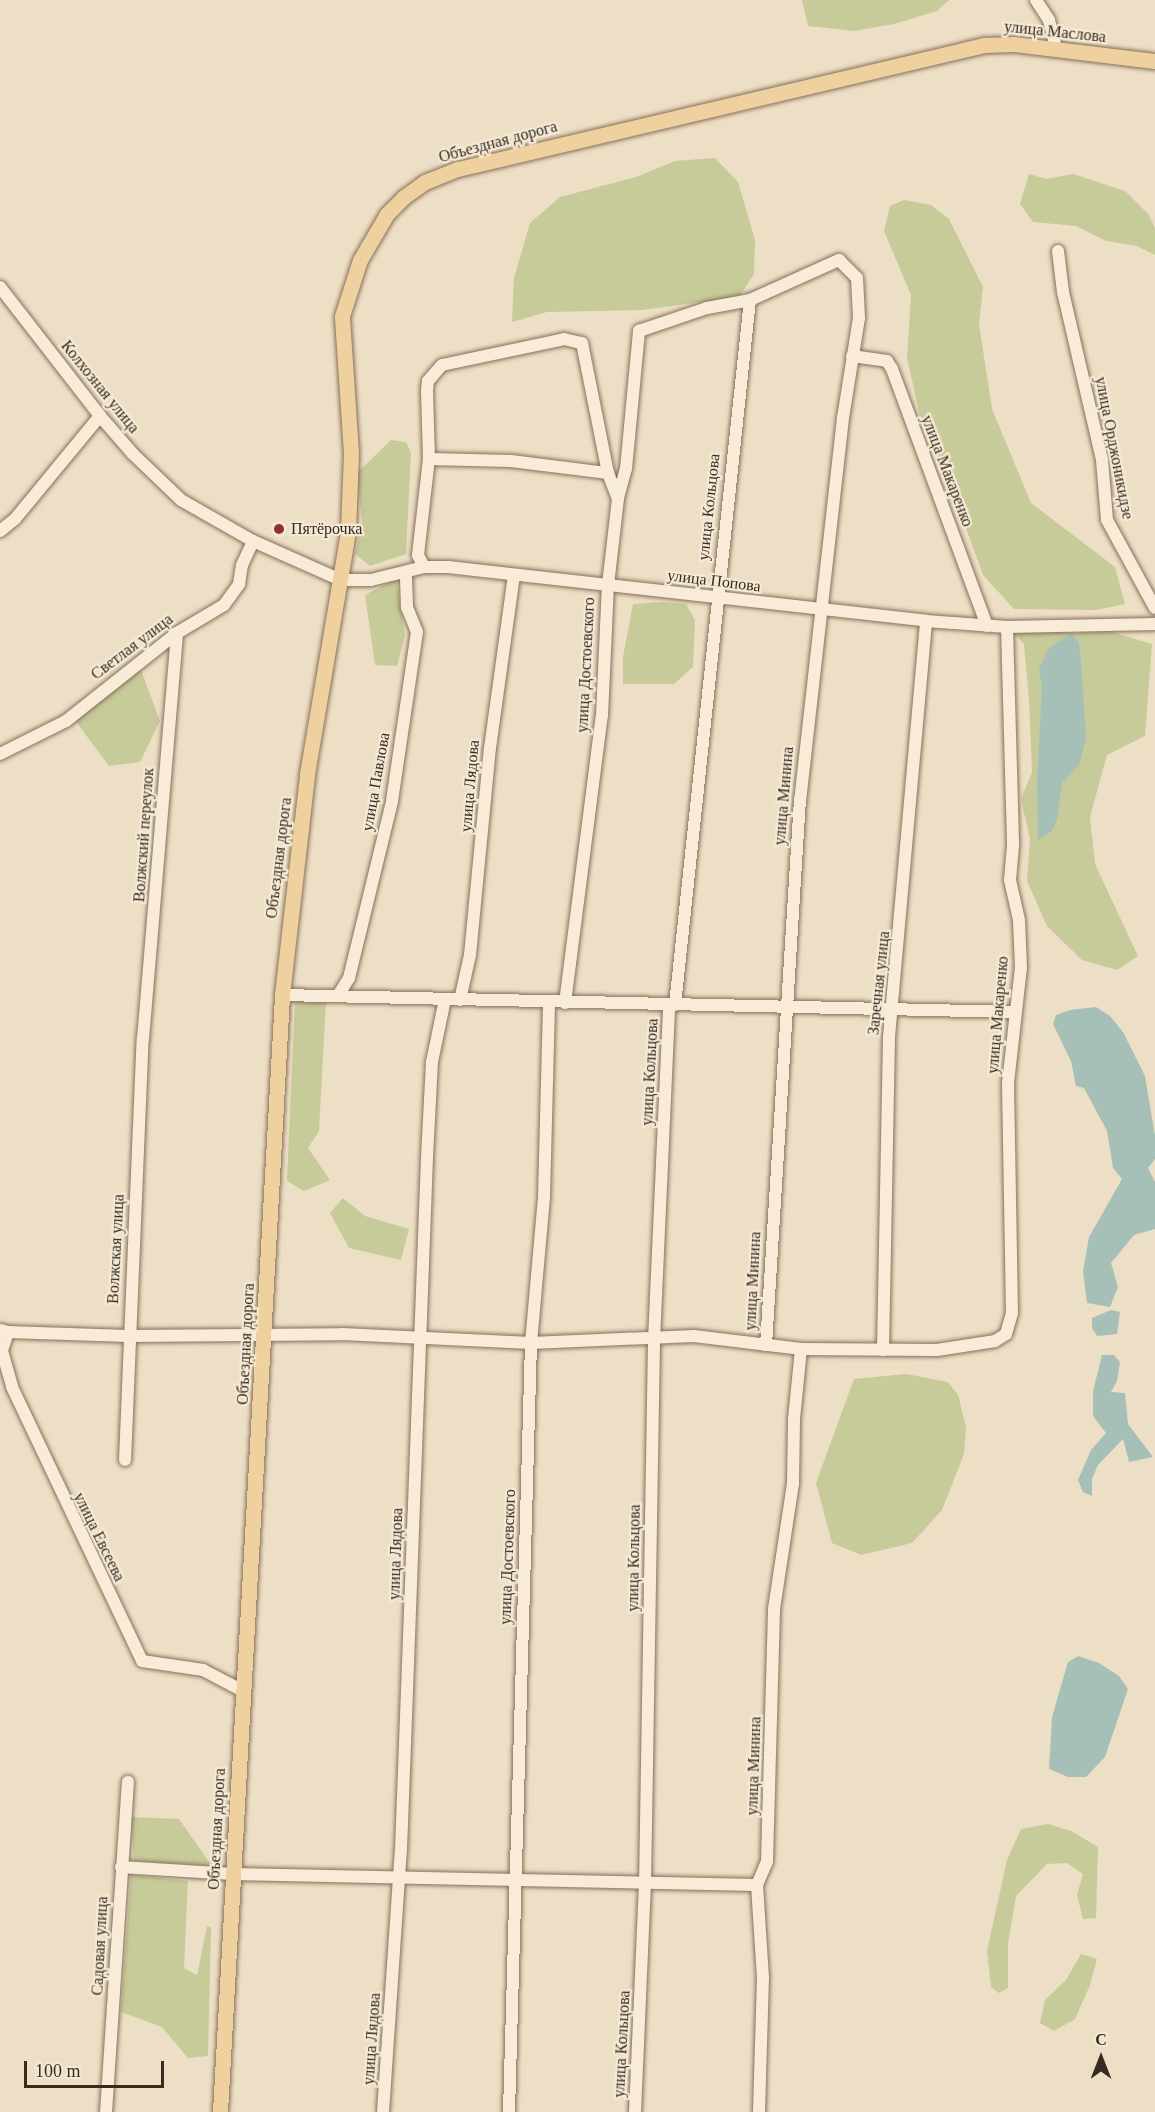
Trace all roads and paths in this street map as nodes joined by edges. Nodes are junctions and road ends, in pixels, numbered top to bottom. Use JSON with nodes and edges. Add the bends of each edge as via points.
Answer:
{"nodes":[{"id":1,"x":1036,"y":0,"type":"edge"},
{"id":2,"x":1056,"y":48,"type":"junction"},
{"id":3,"x":952,"y":50,"type":"joint"},
{"id":4,"x":1155,"y":61,"type":"edge"},
{"id":5,"x":1058,"y":250,"type":"dead end"},
{"id":6,"x":0,"y":287,"type":"edge"},
{"id":7,"x":750,"y":300,"type":"junction"},
{"id":8,"x":852,"y":356,"type":"junction"},
{"id":9,"x":99,"y":416,"type":"junction"},
{"id":10,"x":429,"y":459,"type":"junction"},
{"id":11,"x":608,"y":473,"type":"junction"},
{"id":12,"x":618,"y":498,"type":"junction"},
{"id":13,"x":0,"y":531,"type":"edge"},
{"id":14,"x":253,"y":541,"type":"junction"},
{"id":15,"x":424,"y":567,"type":"junction"},
{"id":16,"x":406,"y":573,"type":"junction"},
{"id":17,"x":514,"y":576,"type":"junction"},
{"id":18,"x":341,"y":580,"type":"junction"},
{"id":19,"x":608,"y":585,"type":"junction"},
{"id":20,"x":716,"y":598,"type":"junction"},
{"id":21,"x":1155,"y":608,"type":"edge"},
{"id":22,"x":820,"y":610,"type":"junction"},
{"id":23,"x":926,"y":621,"type":"junction"},
{"id":24,"x":1155,"y":624,"type":"edge"},
{"id":25,"x":987,"y":626,"type":"junction"},
{"id":26,"x":1007,"y":627,"type":"junction"},
{"id":27,"x":177,"y":633,"type":"junction"},
{"id":28,"x":0,"y":754,"type":"edge"},
{"id":29,"x":339,"y":994,"type":"junction"},
{"id":30,"x":282,"y":995,"type":"junction"},
{"id":31,"x":445,"y":999,"type":"junction"},
{"id":32,"x":460,"y":1000,"type":"junction"},
{"id":33,"x":549,"y":1002,"type":"junction"},
{"id":34,"x":565,"y":1002,"type":"junction"},
{"id":35,"x":672,"y":1005,"type":"junction"},
{"id":36,"x":785,"y":1009,"type":"junction"},
{"id":37,"x":894,"y":1011,"type":"junction"},
{"id":38,"x":1013,"y":1012,"type":"junction"},
{"id":39,"x":143,"y":1039,"type":"joint"},
{"id":40,"x":4,"y":1331,"type":"edge"},
{"id":41,"x":264,"y":1334,"type":"junction"},
{"id":42,"x":128,"y":1336,"type":"junction"},
{"id":43,"x":418,"y":1338,"type":"junction"},
{"id":44,"x":654,"y":1340,"type":"junction"},
{"id":45,"x":531,"y":1343,"type":"junction"},
{"id":46,"x":766,"y":1345,"type":"junction"},
{"id":47,"x":801,"y":1349,"type":"junction"},
{"id":48,"x":883,"y":1350,"type":"junction"},
{"id":49,"x":125,"y":1460,"type":"dead end"},
{"id":50,"x":243,"y":1691,"type":"junction"},
{"id":51,"x":128,"y":1782,"type":"dead end"},
{"id":52,"x":122,"y":1867,"type":"junction"},
{"id":53,"x":233,"y":1874,"type":"junction"},
{"id":54,"x":399,"y":1877,"type":"junction"},
{"id":55,"x":515,"y":1880,"type":"junction"},
{"id":56,"x":645,"y":1884,"type":"junction"},
{"id":57,"x":757,"y":1885,"type":"junction"},
{"id":58,"x":106,"y":2112,"type":"edge"},
{"id":59,"x":220,"y":2112,"type":"edge"},
{"id":60,"x":383,"y":2112,"type":"edge"},
{"id":61,"x":508,"y":2112,"type":"edge"},
{"id":62,"x":635,"y":2112,"type":"edge"},
{"id":63,"x":759,"y":2112,"type":"edge"}],
"edges":[{"from":1,"to":2,"type":"street","via":[[1048,20]]},
{"from":2,"to":3,"type":"main road","name":"улица Маслова","via":[[1014,44]]},
{"from":2,"to":4,"type":"main road","name":"улица Маслова"},
{"from":3,"to":18,"type":"main road","name":"Объездная дорога","via":[[458,169],[425,182],[404,197],[371,237],[349,285],[342,316],[351,484]]},
{"from":5,"to":21,"type":"street","name":"улица Орджоникидзе","via":[[1063,292],[1102,460],[1107,520]]},
{"from":6,"to":9,"type":"street","name":"Колхозная улица"},
{"from":7,"to":8,"type":"street","name":"улица Минина","via":[[839,260],[857,278]]},
{"from":7,"to":12,"type":"street","name":"улица Достоевского","via":[[707,308],[639,331],[626,469]]},
{"from":7,"to":20,"type":"street","name":"улица Кольцова"},
{"from":8,"to":22,"type":"street","name":"улица Минина"},
{"from":8,"to":25,"type":"street","name":"улица Макаренко","via":[[887,361],[892,369]]},
{"from":9,"to":13,"type":"street","via":[[15,519]]},
{"from":9,"to":14,"type":"street","name":"Колхозная улица","via":[[181,500]]},
{"from":10,"to":11,"type":"street","via":[[510,461]]},
{"from":10,"to":11,"type":"street","via":[[428,381],[442,365],[564,339],[582,343]]},
{"from":10,"to":15,"type":"street","via":[[418,555]]},
{"from":11,"to":12,"type":"street"},
{"from":12,"to":19,"type":"street","name":"улица Достоевского"},
{"from":14,"to":18,"type":"street","name":"Колхозная улица"},
{"from":14,"to":27,"type":"street","name":"Светлая улица","via":[[234,596]]},
{"from":15,"to":16,"type":"street","name":"улица Попова"},
{"from":15,"to":17,"type":"street","name":"улица Попова","via":[[480,569]]},
{"from":16,"to":18,"type":"street","name":"улица Попова","via":[[371,580]]},
{"from":16,"to":29,"type":"street","name":"улица Павлова","via":[[407,607],[417,632],[392,801],[349,978]]},
{"from":17,"to":19,"type":"street","name":"улица Попова"},
{"from":17,"to":32,"type":"street","name":"улица Лядова","via":[[492,725],[470,955]]},
{"from":18,"to":30,"type":"main road","name":"Объездная дорога","via":[[307,774]]},
{"from":19,"to":20,"type":"street","name":"улица Попова"},
{"from":19,"to":34,"type":"street","name":"улица Достоевского","via":[[602,716]]},
{"from":20,"to":22,"type":"street","name":"улица Попова"},
{"from":20,"to":35,"type":"street","name":"улица Кольцова","via":[[697,817]]},
{"from":22,"to":23,"type":"street","name":"улица Попова"},
{"from":22,"to":36,"type":"street","name":"улица Минина","via":[[800,799]]},
{"from":23,"to":25,"type":"street","name":"улица Попова"},
{"from":23,"to":37,"type":"street","name":"Заречная улица"},
{"from":24,"to":26,"type":"street","name":"улица Попова"},
{"from":25,"to":26,"type":"street","name":"улица Попова"},
{"from":26,"to":38,"type":"street","name":"улица Макаренко","via":[[1014,842],[1010,880],[1019,920],[1021,968]]},
{"from":27,"to":28,"type":"street","name":"Светлая улица","via":[[66,721]]},
{"from":27,"to":39,"type":"street","name":"Волжский переулок"},
{"from":29,"to":30,"type":"street"},
{"from":29,"to":31,"type":"street"},
{"from":30,"to":41,"type":"main road","name":"Объездная дорога"},
{"from":31,"to":32,"type":"street"},
{"from":31,"to":43,"type":"street","name":"улица Лядова","via":[[432,1062]]},
{"from":32,"to":33,"type":"street"},
{"from":33,"to":34,"type":"street"},
{"from":33,"to":45,"type":"street","name":"улица Достоевского","via":[[544,1196]]},
{"from":34,"to":35,"type":"street"},
{"from":35,"to":36,"type":"street"},
{"from":35,"to":44,"type":"street","name":"улица Кольцова"},
{"from":36,"to":37,"type":"street"},
{"from":36,"to":46,"type":"street","name":"улица Минина"},
{"from":37,"to":38,"type":"street"},
{"from":37,"to":48,"type":"street","name":"Заречная улица","via":[[889,1037]]},
{"from":38,"to":48,"type":"street","name":"улица Макаренко","via":[[1008,1134],[1012,1313],[1006,1334],[971,1346]]},
{"from":39,"to":42,"type":"street","name":"Волжская улица"},
{"from":40,"to":42,"type":"street"},
{"from":40,"to":50,"type":"street","name":"улица Евсеева","via":[[4,1367],[58,1490],[142,1660],[203,1670]]},
{"from":41,"to":42,"type":"street"},
{"from":41,"to":43,"type":"street"},
{"from":41,"to":50,"type":"main road","name":"Объездная дорога"},
{"from":42,"to":49,"type":"street","name":"Волжская улица"},
{"from":43,"to":45,"type":"street"},
{"from":43,"to":54,"type":"street","name":"улица Лядова"},
{"from":44,"to":45,"type":"street"},
{"from":44,"to":46,"type":"street","via":[[694,1336]]},
{"from":44,"to":56,"type":"street","name":"улица Кольцова"},
{"from":45,"to":55,"type":"street","name":"улица Достоевского"},
{"from":46,"to":47,"type":"street"},
{"from":47,"to":48,"type":"street"},
{"from":47,"to":57,"type":"street","name":"улица Минина","via":[[793,1485],[774,1609],[766,1861]]},
{"from":50,"to":53,"type":"main road","name":"Объездная дорога"},
{"from":51,"to":52,"type":"street","name":"Садовая улица"},
{"from":52,"to":53,"type":"street"},
{"from":52,"to":58,"type":"street","name":"Садовая улица"},
{"from":53,"to":54,"type":"street"},
{"from":53,"to":59,"type":"main road","name":"Объездная дорога"},
{"from":54,"to":55,"type":"street"},
{"from":54,"to":60,"type":"street","name":"улица Лядова"},
{"from":55,"to":56,"type":"street"},
{"from":55,"to":61,"type":"street","name":"улица Достоевского"},
{"from":56,"to":57,"type":"street"},
{"from":56,"to":62,"type":"street","name":"улица Кольцова"},
{"from":57,"to":63,"type":"street","name":"улица Минина","via":[[763,1978]]}]}
